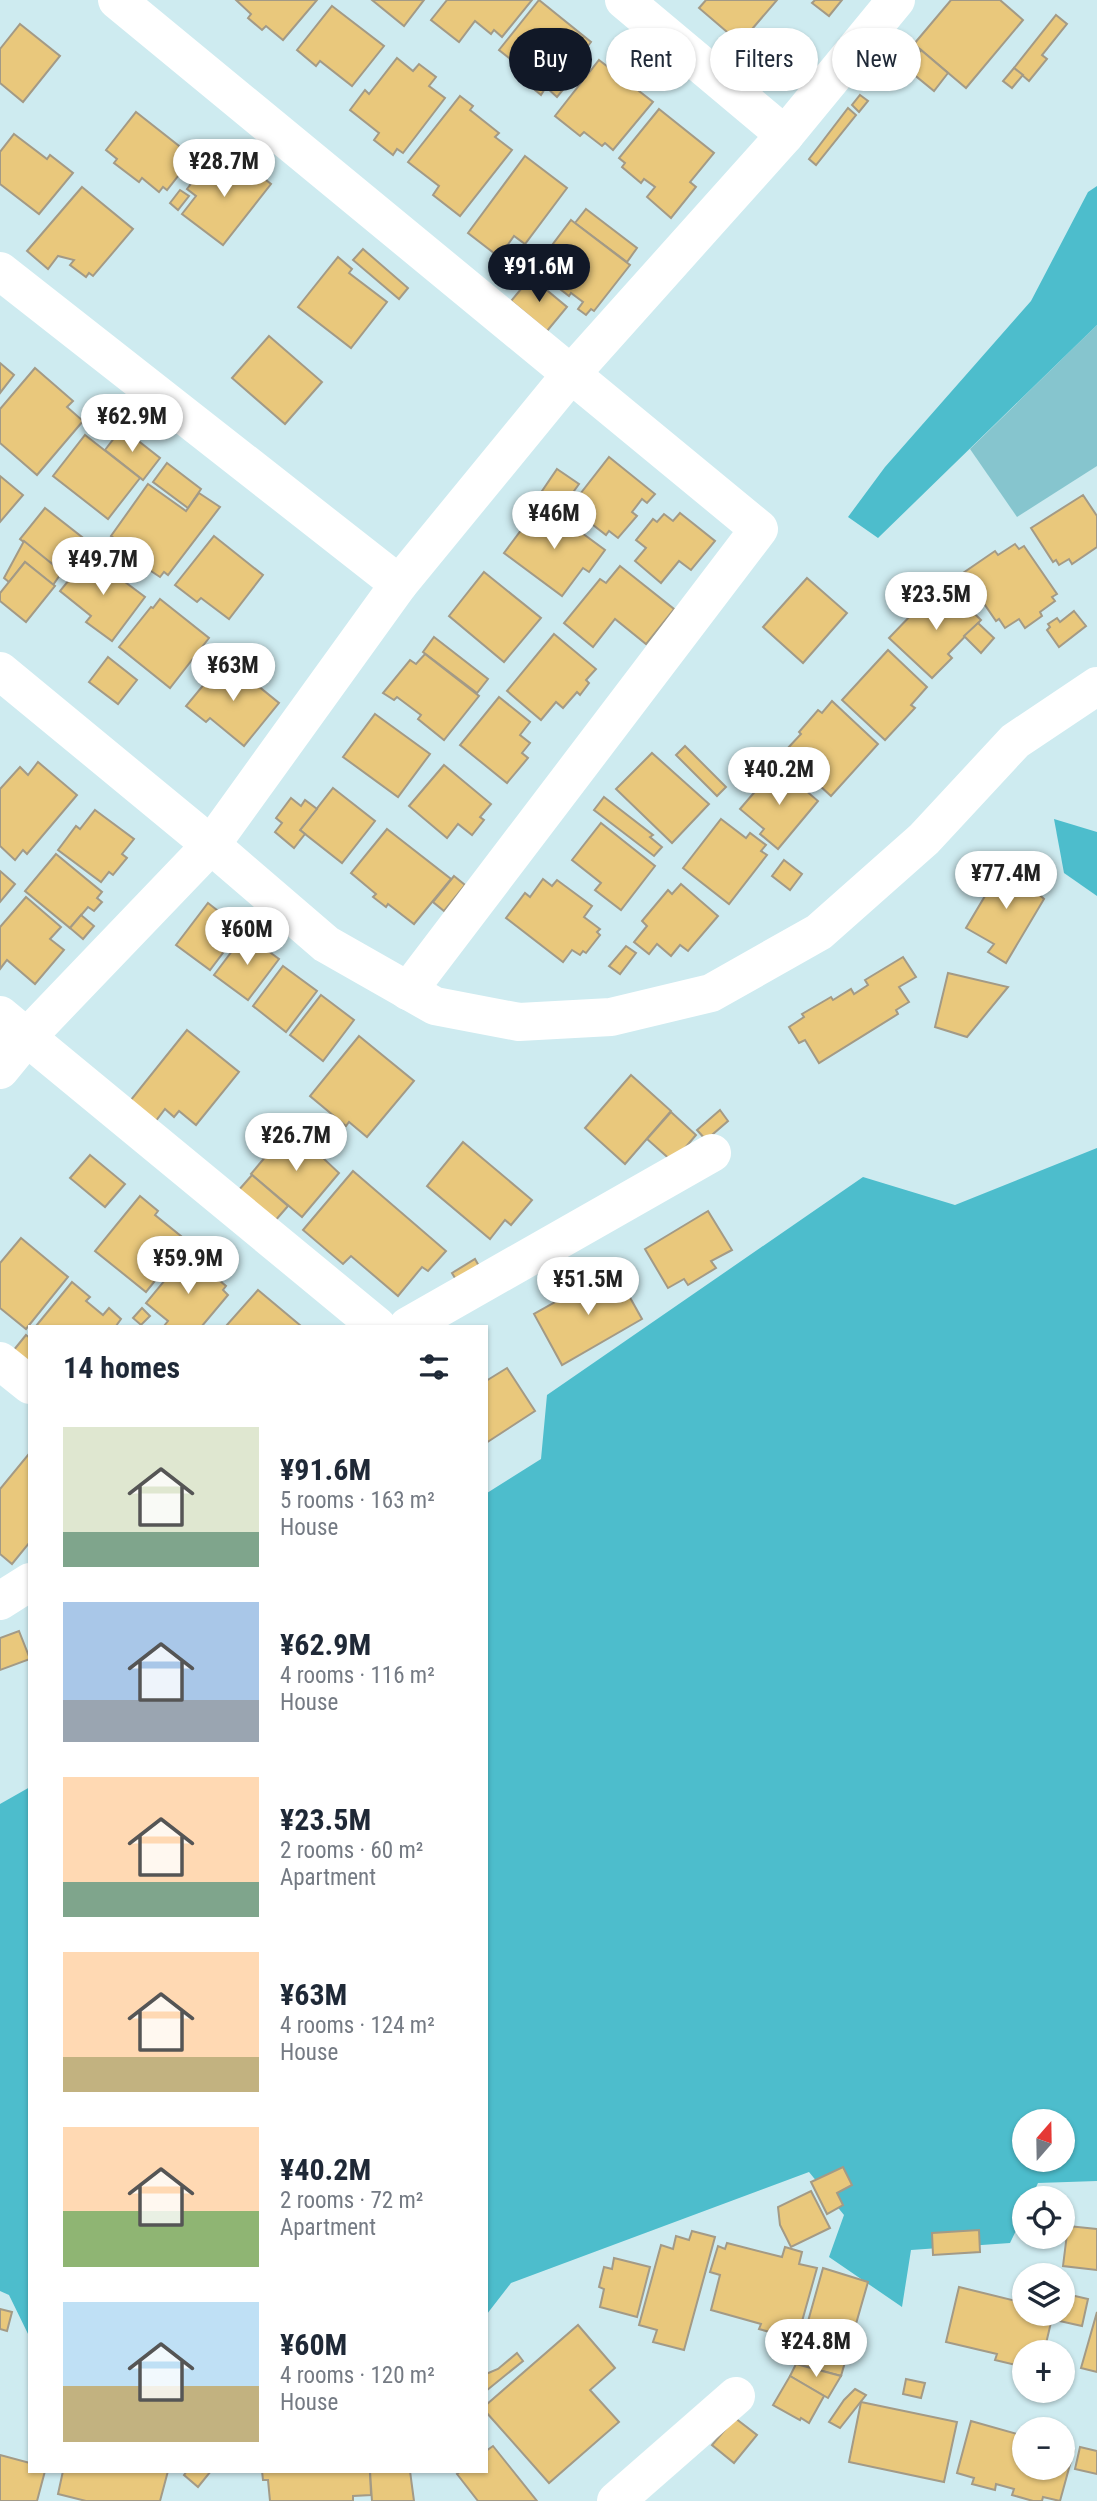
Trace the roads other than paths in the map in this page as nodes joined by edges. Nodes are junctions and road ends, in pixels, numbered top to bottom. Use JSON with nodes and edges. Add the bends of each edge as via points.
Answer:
{"nodes":[{"id":1,"x":117,"y":0,"type":"edge"},
{"id":2,"x":624,"y":0,"type":"edge"},
{"id":3,"x":896,"y":0,"type":"edge"},
{"id":4,"x":785,"y":135,"type":"junction"},
{"id":5,"x":0,"y":271,"type":"edge"},
{"id":6,"x":571,"y":374,"type":"junction"},
{"id":7,"x":399,"y":584,"type":"junction"},
{"id":8,"x":0,"y":671,"type":"edge"},
{"id":9,"x":1097,"y":686,"type":"edge"},
{"id":10,"x":211,"y":845,"type":"junction"},
{"id":11,"x":408,"y":991,"type":"junction"},
{"id":12,"x":13,"y":1026,"type":"edge"},
{"id":13,"x":0,"y":1070,"type":"edge"},
{"id":14,"x":712,"y":1153,"type":"dead end"},
{"id":15,"x":376,"y":1325,"type":"edge"},
{"id":16,"x":410,"y":1325,"type":"edge"},
{"id":17,"x":0,"y":1361,"type":"edge"},
{"id":18,"x":28,"y":1383,"type":"edge"},
{"id":19,"x":28,"y":1583,"type":"edge"},
{"id":20,"x":0,"y":1601,"type":"edge"},
{"id":21,"x":736,"y":2396,"type":"dead end"},
{"id":22,"x":616,"y":2501,"type":"edge"}],
"edges":[{"from":1,"to":6,"type":"street"},
{"from":2,"to":4,"type":"street"},
{"from":3,"to":4,"type":"street"},
{"from":4,"to":6,"type":"street"},
{"from":5,"to":7,"type":"street"},
{"from":6,"to":7,"type":"street"},
{"from":6,"to":11,"type":"street","via":[[759,529]]},
{"from":7,"to":10,"type":"street"},
{"from":8,"to":10,"type":"street"},
{"from":9,"to":11,"type":"street","via":[[1015,741],[924,839],[819,932],[711,993],[611,1017],[519,1022],[435,1006]]},
{"from":10,"to":11,"type":"street","via":[[326,944]]},
{"from":10,"to":12,"type":"street"},
{"from":12,"to":13,"type":"street"},
{"from":12,"to":15,"type":"street"},
{"from":14,"to":16,"type":"street"},
{"from":17,"to":18,"type":"street"},
{"from":19,"to":20,"type":"street"},
{"from":21,"to":22,"type":"street"}]}
